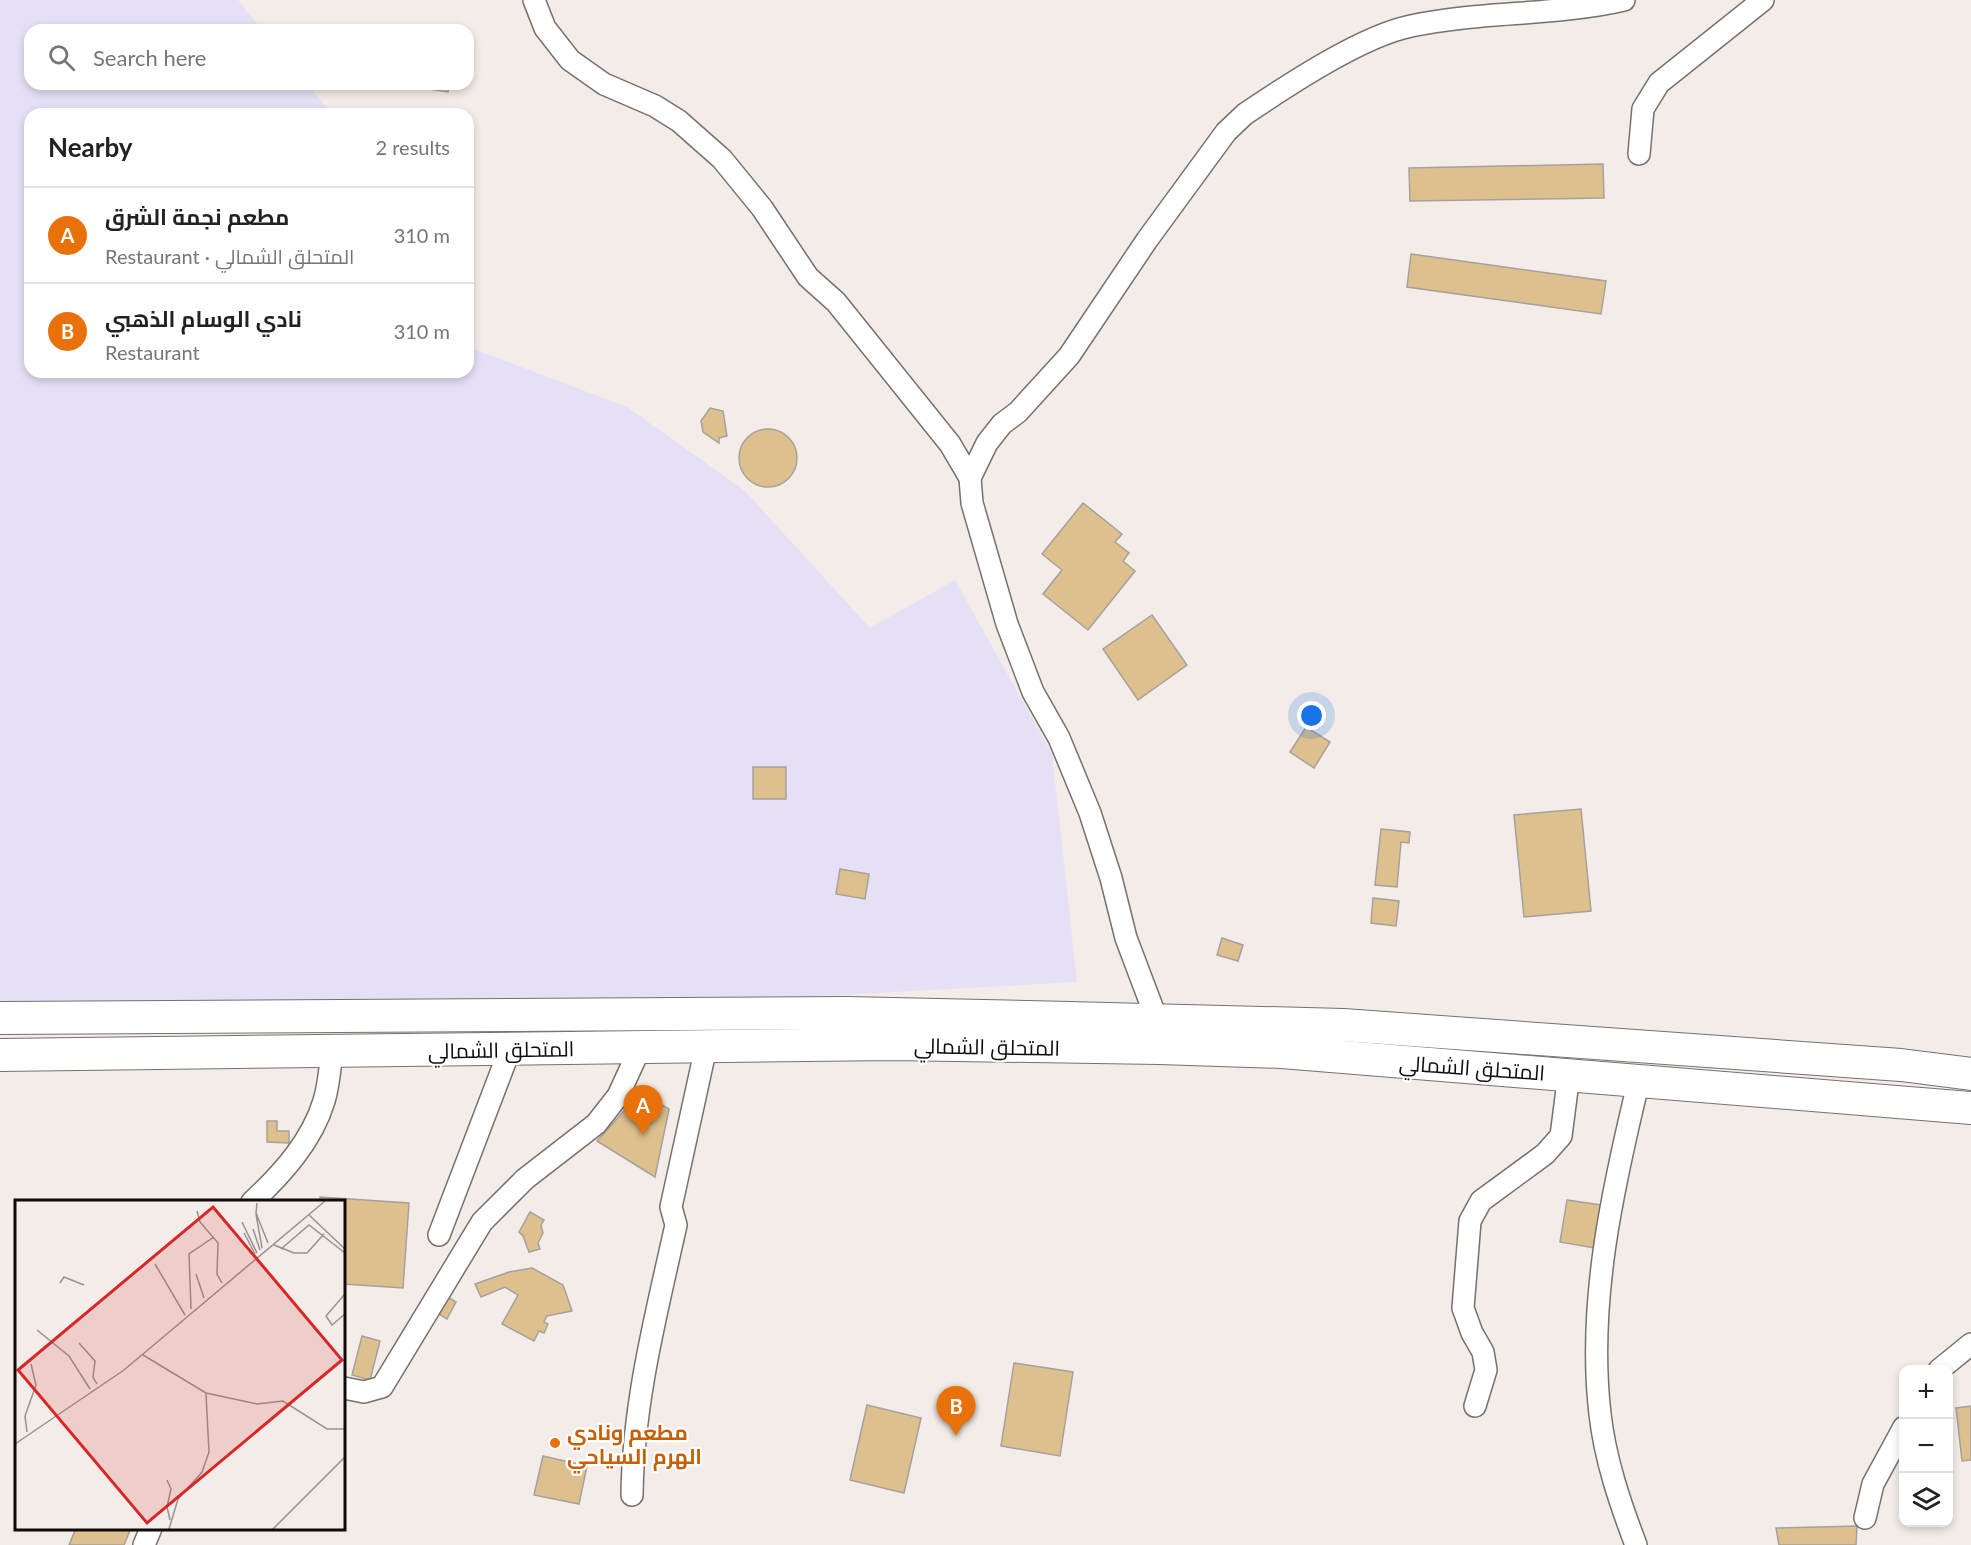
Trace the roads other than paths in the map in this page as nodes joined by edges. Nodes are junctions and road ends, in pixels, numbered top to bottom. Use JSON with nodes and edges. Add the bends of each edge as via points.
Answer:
{"nodes":[{"id":1,"x":534,"y":0,"type":"edge"},
{"id":2,"x":1624,"y":0,"type":"edge"},
{"id":3,"x":1762,"y":0,"type":"edge"},
{"id":4,"x":1639,"y":154,"type":"dead end"},
{"id":5,"x":970,"y":478,"type":"junction"},
{"id":6,"x":0,"y":1018,"type":"edge"},
{"id":7,"x":1157,"y":1020,"type":"junction"},
{"id":8,"x":706,"y":1047,"type":"junction"},
{"id":9,"x":640,"y":1048,"type":"junction"},
{"id":10,"x":510,"y":1049,"type":"junction"},
{"id":11,"x":332,"y":1051,"type":"junction"},
{"id":12,"x":0,"y":1054,"type":"edge"},
{"id":13,"x":1569,"y":1074,"type":"junction"},
{"id":14,"x":1971,"y":1074,"type":"edge"},
{"id":15,"x":1639,"y":1080,"type":"junction"},
{"id":16,"x":1971,"y":1108,"type":"edge"},
{"id":17,"x":254,"y":1200,"type":"edge"},
{"id":18,"x":439,"y":1235,"type":"dead end"},
{"id":19,"x":1971,"y":1344,"type":"edge"},
{"id":20,"x":1945,"y":1365,"type":"edge"},
{"id":21,"x":345,"y":1388,"type":"edge"},
{"id":22,"x":1475,"y":1406,"type":"dead end"},
{"id":23,"x":1899,"y":1437,"type":"edge"},
{"id":24,"x":632,"y":1495,"type":"dead end"},
{"id":25,"x":1865,"y":1518,"type":"dead end"},
{"id":26,"x":150,"y":1530,"type":"edge"},
{"id":27,"x":144,"y":1545,"type":"edge"},
{"id":28,"x":1636,"y":1545,"type":"edge"}],
"edges":[{"from":1,"to":5,"type":"street","via":[[545,28],[570,60],[604,84],[656,105],[722,159],[762,208],[808,277],[836,303],[950,444]]},
{"from":2,"to":5,"type":"street","via":[[1442,20],[1388,32],[1245,114],[1226,132],[1147,240],[1069,356],[987,443]]},
{"from":3,"to":4,"type":"street","via":[[1659,83],[1643,109]]},
{"from":5,"to":7,"type":"street","via":[[972,503],[1006,624],[1090,813],[1126,938]]},
{"from":6,"to":7,"type":"highway","name":"المتحلق الشمالي","via":[[847,1013]]},
{"from":7,"to":14,"type":"highway","name":"المتحلق الشمالي","via":[[1343,1024],[1901,1065]]},
{"from":8,"to":9,"type":"highway","name":"المتحلق الشمالي"},
{"from":8,"to":13,"type":"highway","name":"المتحلق الشمالي","via":[[893,1044],[1282,1052]]},
{"from":8,"to":24,"type":"street","via":[[671,1207],[676,1225],[645,1361],[632,1446]]},
{"from":9,"to":10,"type":"highway","name":"المتحلق الشمالي"},
{"from":9,"to":21,"type":"street","via":[[618,1096],[596,1124],[525,1179],[482,1222],[382,1387],[364,1392]]},
{"from":10,"to":11,"type":"highway","name":"المتحلق الشمالي"},
{"from":10,"to":18,"type":"street"},
{"from":11,"to":12,"type":"highway","name":"المتحلق الشمالي"},
{"from":11,"to":17,"type":"street","via":[[325,1100],[315,1125],[279,1176]]},
{"from":13,"to":15,"type":"highway","name":"المتحلق الشمالي"},
{"from":13,"to":22,"type":"street","via":[[1561,1136],[1545,1154],[1481,1201],[1470,1221],[1463,1308],[1483,1352],[1486,1370]]},
{"from":15,"to":16,"type":"highway","name":"المتحلق الشمالي"},
{"from":15,"to":28,"type":"street","via":[[1607,1227],[1597,1378],[1608,1462]]},
{"from":19,"to":20,"type":"street"},
{"from":23,"to":25,"type":"street","via":[[1873,1484]]},
{"from":26,"to":27,"type":"street"}]}
